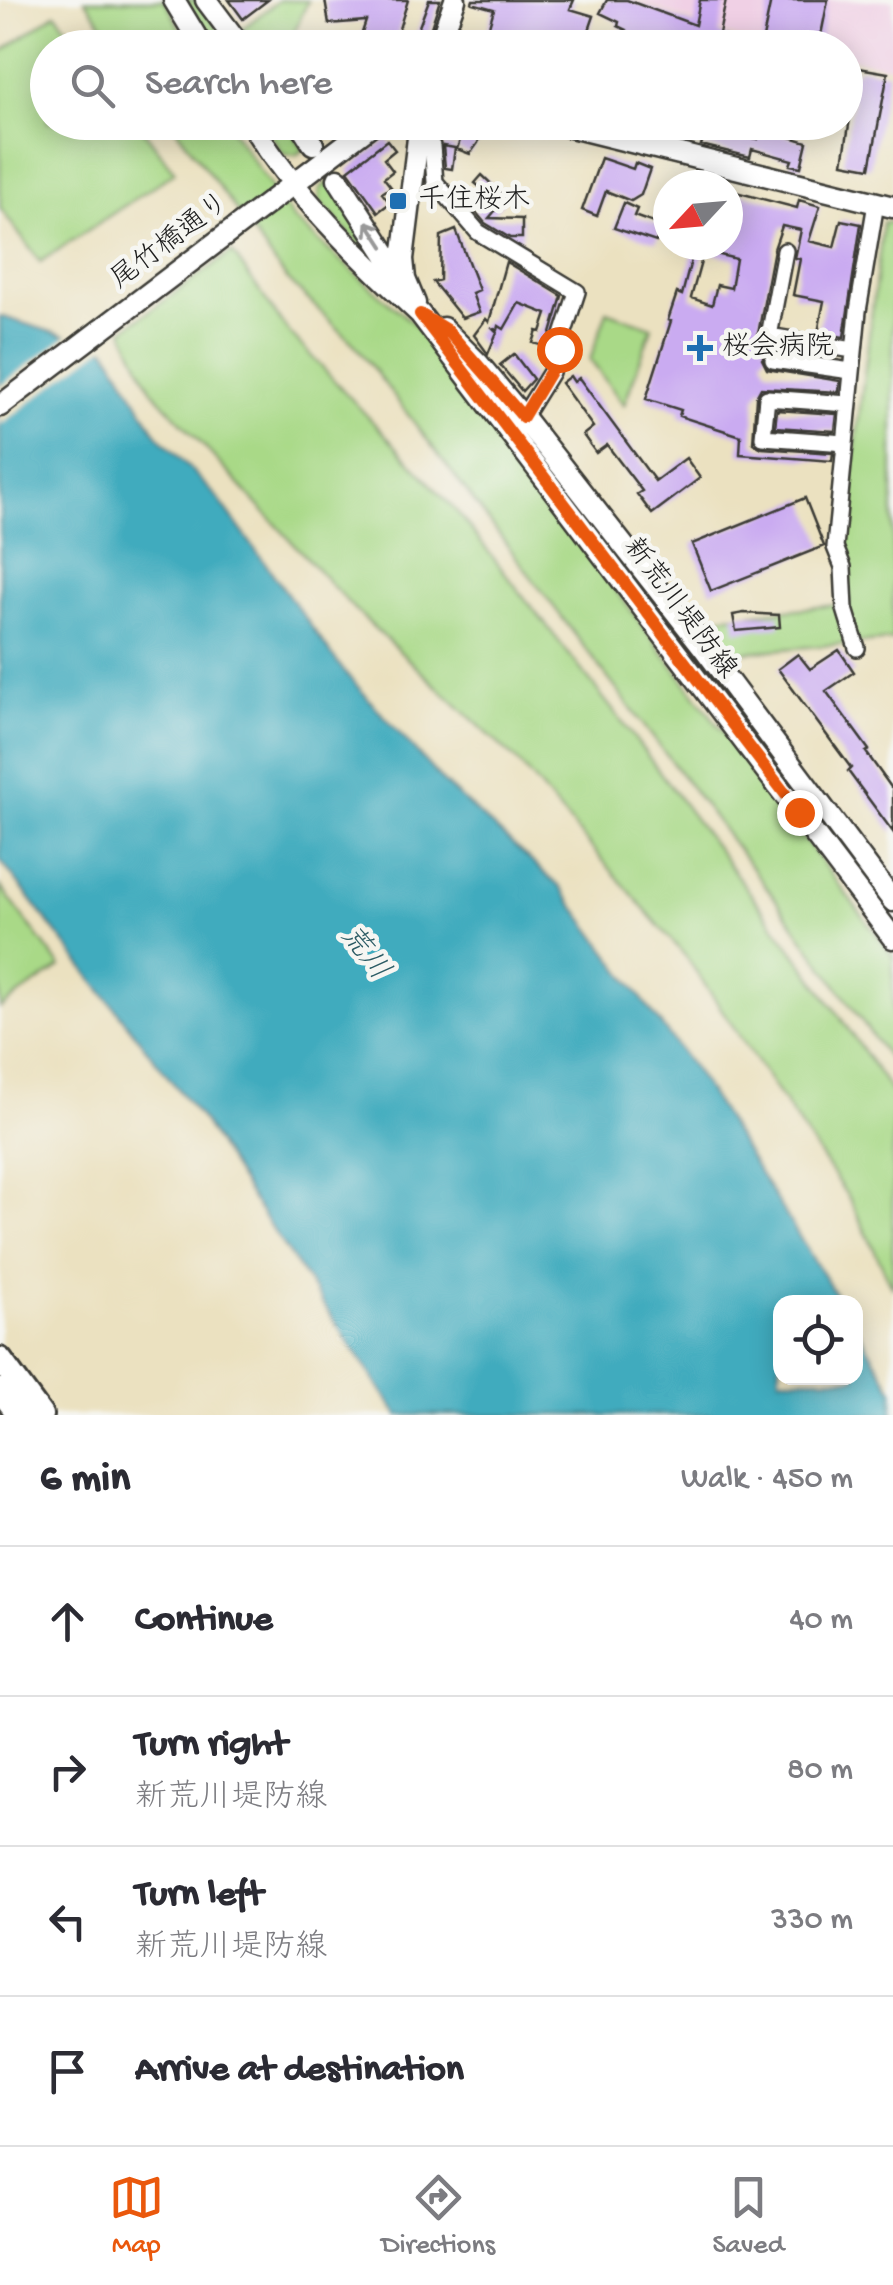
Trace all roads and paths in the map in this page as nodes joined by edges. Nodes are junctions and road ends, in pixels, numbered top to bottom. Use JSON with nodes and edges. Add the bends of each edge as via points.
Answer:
{"nodes":[{"id":1,"x":174,"y":0,"type":"edge"},
{"id":2,"x":206,"y":0,"type":"edge"},
{"id":3,"x":455,"y":0,"type":"edge"},
{"id":4,"x":192,"y":30,"type":"edge"},
{"id":5,"x":228,"y":30,"type":"edge"},
{"id":6,"x":444,"y":30,"type":"edge"},
{"id":7,"x":259,"y":140,"type":"edge"},
{"id":8,"x":310,"y":140,"type":"edge"},
{"id":9,"x":351,"y":140,"type":"edge"},
{"id":10,"x":418,"y":140,"type":"edge"},
{"id":11,"x":428,"y":140,"type":"edge"},
{"id":12,"x":623,"y":140,"type":"edge"},
{"id":13,"x":313,"y":144,"type":"dead end"},
{"id":14,"x":338,"y":179,"type":"dead end"},
{"id":15,"x":285,"y":190,"type":"junction"},
{"id":16,"x":885,"y":205,"type":"edge"},
{"id":17,"x":785,"y":251,"type":"dead end"},
{"id":18,"x":408,"y":290,"type":"junction"},
{"id":19,"x":420,"y":314,"type":"junction"},
{"id":20,"x":853,"y":350,"type":"junction"},
{"id":21,"x":773,"y":360,"type":"dead end"},
{"id":22,"x":851,"y":371,"type":"junction"},
{"id":23,"x":848,"y":404,"type":"junction"},
{"id":24,"x":0,"y":406,"type":"edge"},
{"id":25,"x":523,"y":417,"type":"junction"},
{"id":26,"x":845,"y":443,"type":"junction"},
{"id":27,"x":858,"y":648,"type":"dead end"},
{"id":28,"x":893,"y":900,"type":"edge"},
{"id":29,"x":893,"y":938,"type":"edge"},
{"id":30,"x":0,"y":1359,"type":"edge"},
{"id":31,"x":0,"y":1374,"type":"edge"},
{"id":32,"x":0,"y":1390,"type":"edge"},
{"id":33,"x":0,"y":1406,"type":"edge"},
{"id":34,"x":7,"y":1415,"type":"edge"},
{"id":35,"x":19,"y":1415,"type":"edge"},
{"id":36,"x":30,"y":1415,"type":"edge"},
{"id":37,"x":41,"y":1415,"type":"edge"}],
"edges":[{"from":1,"to":4,"type":"main road"},
{"from":2,"to":5,"type":"main road"},
{"from":3,"to":6,"type":"main road"},
{"from":7,"to":15,"type":"main road","name":"新荒川堤防線"},
{"from":8,"to":13,"type":"main road"},
{"from":9,"to":15,"type":"main road","name":"尾竹橋通り"},
{"from":10,"to":18,"type":"main road","via":[[403,259]]},
{"from":11,"to":25,"type":"street","via":[[435,182],[478,232],[578,292],[550,372]]},
{"from":12,"to":16,"type":"main road"},
{"from":18,"to":14,"type":"main road","one_way":true},
{"from":15,"to":19,"type":"main road","name":"新荒川堤防線"},
{"from":15,"to":24,"type":"main road","name":"尾竹橋通り"},
{"from":16,"to":20,"type":"street"},
{"from":17,"to":20,"type":"street","via":[[769,336]]},
{"from":18,"to":19,"type":"main road"},
{"from":19,"to":25,"type":"main road","name":"新荒川堤防線","via":[[448,331]]},
{"from":19,"to":29,"type":"main road","name":"新荒川堤防線"},
{"from":20,"to":22,"type":"street"},
{"from":21,"to":22,"type":"street"},
{"from":22,"to":23,"type":"street"},
{"from":23,"to":26,"type":"street"},
{"from":23,"to":26,"type":"street","via":[[767,398],[763,437]]},
{"from":25,"to":28,"type":"main road","name":"新荒川堤防線"},
{"from":26,"to":27,"type":"street","via":[[835,547]]},
{"from":30,"to":37,"type":"highway"},
{"from":31,"to":36,"type":"main road"},
{"from":32,"to":35,"type":"highway"},
{"from":33,"to":34,"type":"main road"}]}
